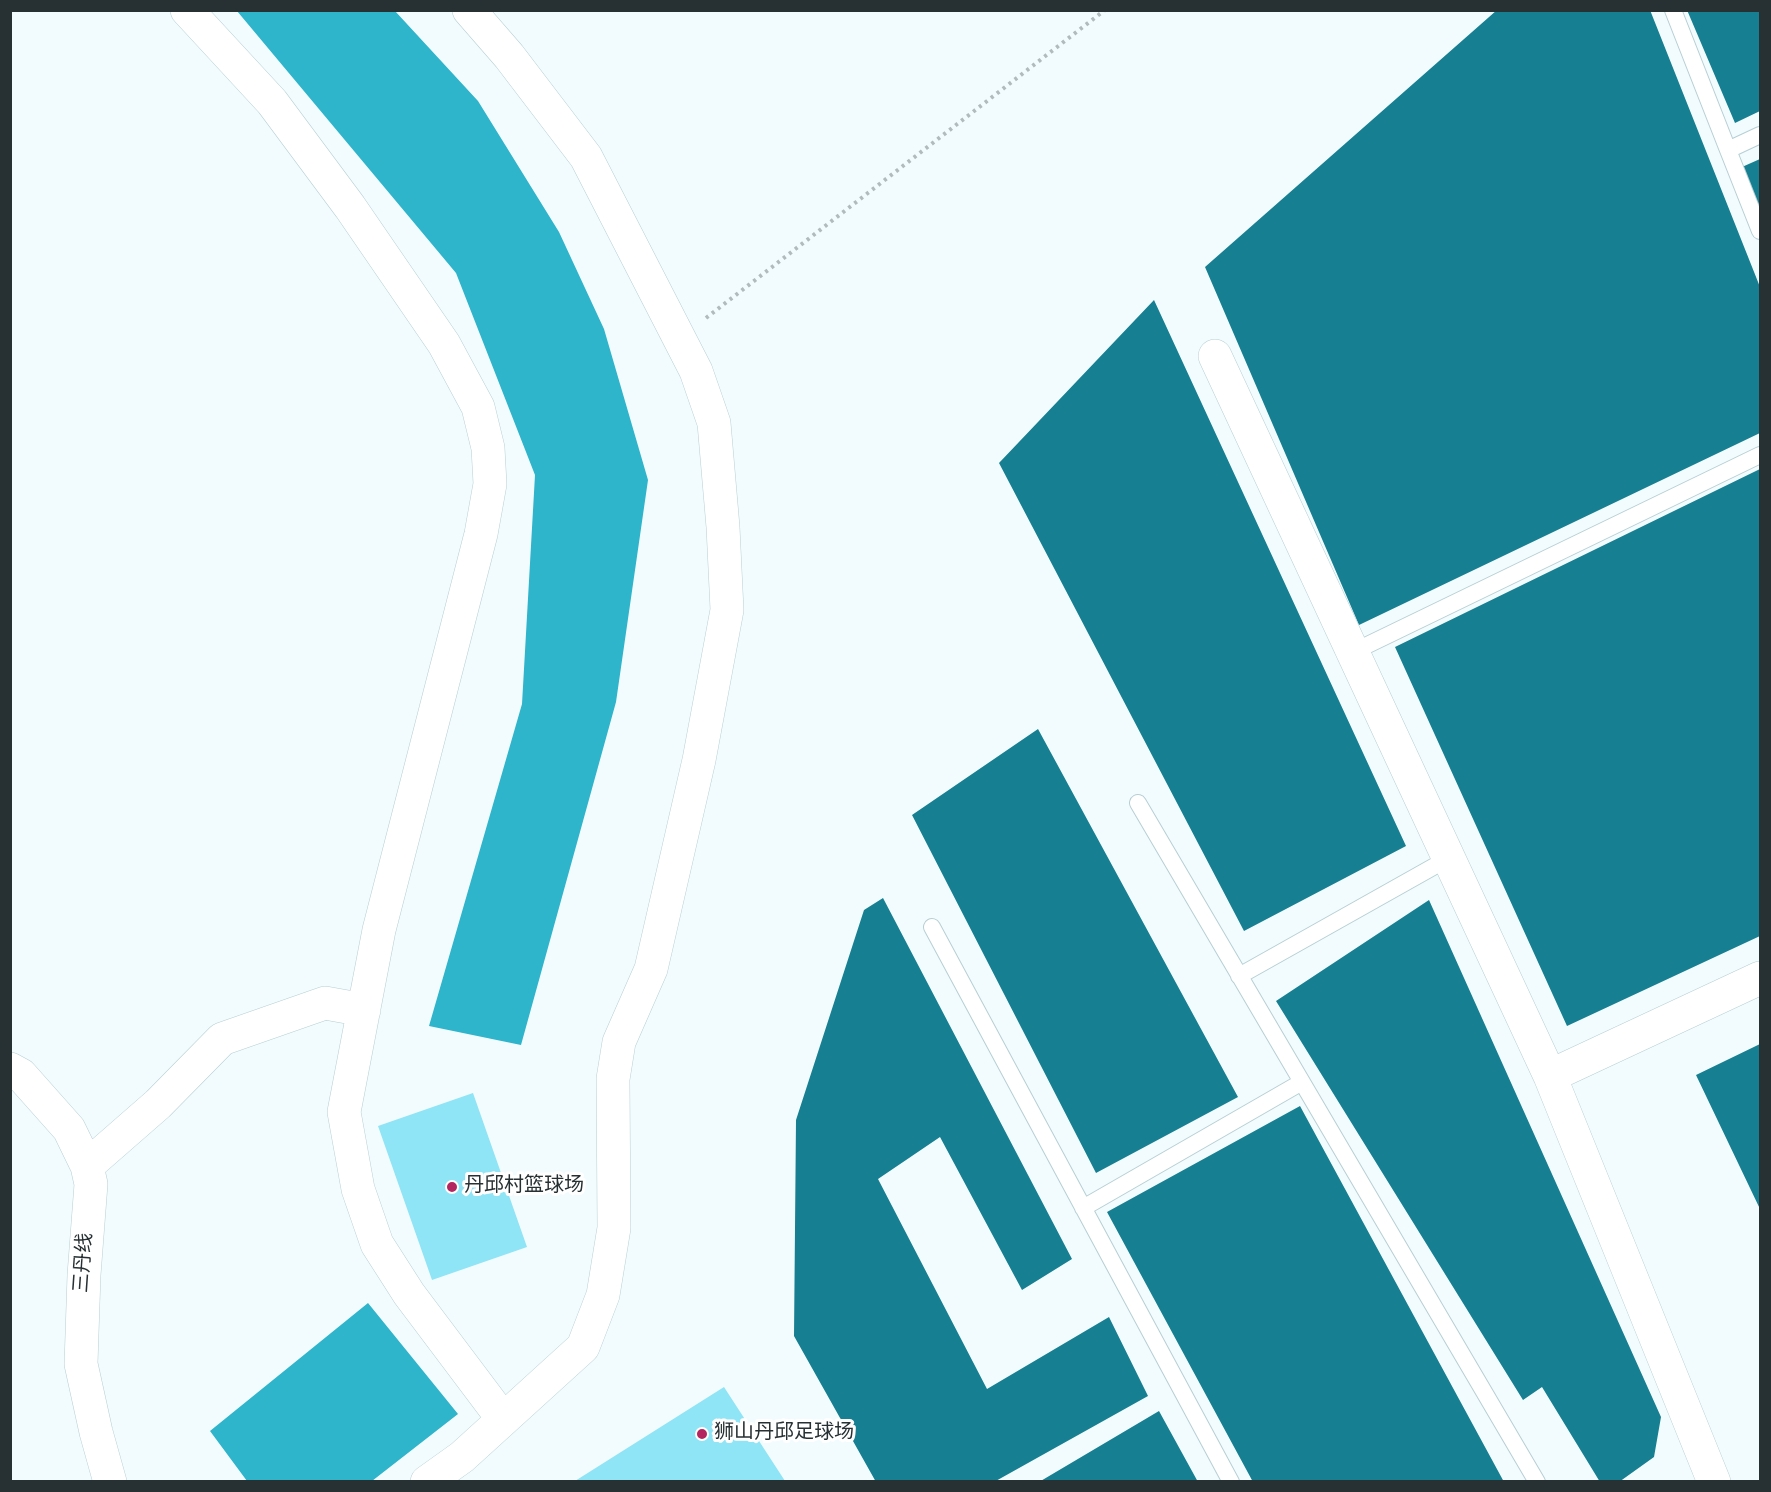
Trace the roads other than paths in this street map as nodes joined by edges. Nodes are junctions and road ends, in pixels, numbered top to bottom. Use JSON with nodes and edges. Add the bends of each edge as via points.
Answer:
{"nodes":[{"id":1,"x":188,"y":10,"type":"edge"},
{"id":2,"x":469,"y":10,"type":"edge"},
{"id":3,"x":1673,"y":10,"type":"edge"},
{"id":4,"x":1761,"y":135,"type":"edge"},
{"id":5,"x":1728,"y":150,"type":"junction"},
{"id":6,"x":1761,"y":231,"type":"edge"},
{"id":7,"x":1215,"y":356,"type":"dead end"},
{"id":8,"x":1761,"y":455,"type":"edge"},
{"id":9,"x":1353,"y":652,"type":"junction"},
{"id":10,"x":1138,"y":803,"type":"dead end"},
{"id":11,"x":1449,"y":858,"type":"junction"},
{"id":12,"x":932,"y":927,"type":"dead end"},
{"id":13,"x":1239,"y":976,"type":"junction"},
{"id":14,"x":1761,"y":978,"type":"edge"},
{"id":15,"x":364,"y":1010,"type":"junction"},
{"id":16,"x":10,"y":1069,"type":"edge"},
{"id":17,"x":1550,"y":1076,"type":"junction"},
{"id":18,"x":1302,"y":1082,"type":"junction"},
{"id":19,"x":87,"y":1166,"type":"junction"},
{"id":20,"x":1083,"y":1208,"type":"junction"},
{"id":21,"x":503,"y":1419,"type":"junction"},
{"id":22,"x":110,"y":1482,"type":"edge"},
{"id":23,"x":427,"y":1482,"type":"edge"},
{"id":24,"x":1231,"y":1482,"type":"edge"},
{"id":25,"x":1538,"y":1482,"type":"edge"},
{"id":26,"x":1714,"y":1482,"type":"edge"}],
"edges":[{"from":1,"to":15,"type":"street","via":[[272,102],[377,246],[444,344],[478,407],[488,448],[490,484],[481,534],[380,930]]},
{"from":2,"to":21,"type":"street","via":[[586,157],[696,371],[714,423],[728,610],[651,969],[619,1042],[613,1079],[614,1228],[603,1294],[583,1347]]},
{"from":3,"to":5,"type":"lane"},
{"from":4,"to":5,"type":"lane"},
{"from":5,"to":6,"type":"lane"},
{"from":7,"to":9,"type":"street"},
{"from":8,"to":9,"type":"lane"},
{"from":9,"to":11,"type":"street"},
{"from":10,"to":13,"type":"lane"},
{"from":11,"to":13,"type":"lane"},
{"from":11,"to":17,"type":"street"},
{"from":12,"to":20,"type":"lane"},
{"from":13,"to":18,"type":"lane"},
{"from":14,"to":17,"type":"street"},
{"from":15,"to":19,"type":"street","via":[[325,1004],[222,1039],[158,1104]]},
{"from":15,"to":21,"type":"street","via":[[344,1112],[361,1200],[377,1244],[409,1294]]},
{"from":16,"to":19,"type":"street","name":"三丹线","via":[[21,1075],[69,1129]]},
{"from":17,"to":26,"type":"street"},
{"from":18,"to":20,"type":"lane"},
{"from":18,"to":25,"type":"lane"},
{"from":19,"to":22,"type":"street","name":"三丹线","via":[[91,1184],[81,1364]]},
{"from":20,"to":24,"type":"lane"},
{"from":21,"to":23,"type":"street","via":[[462,1457]]}]}
